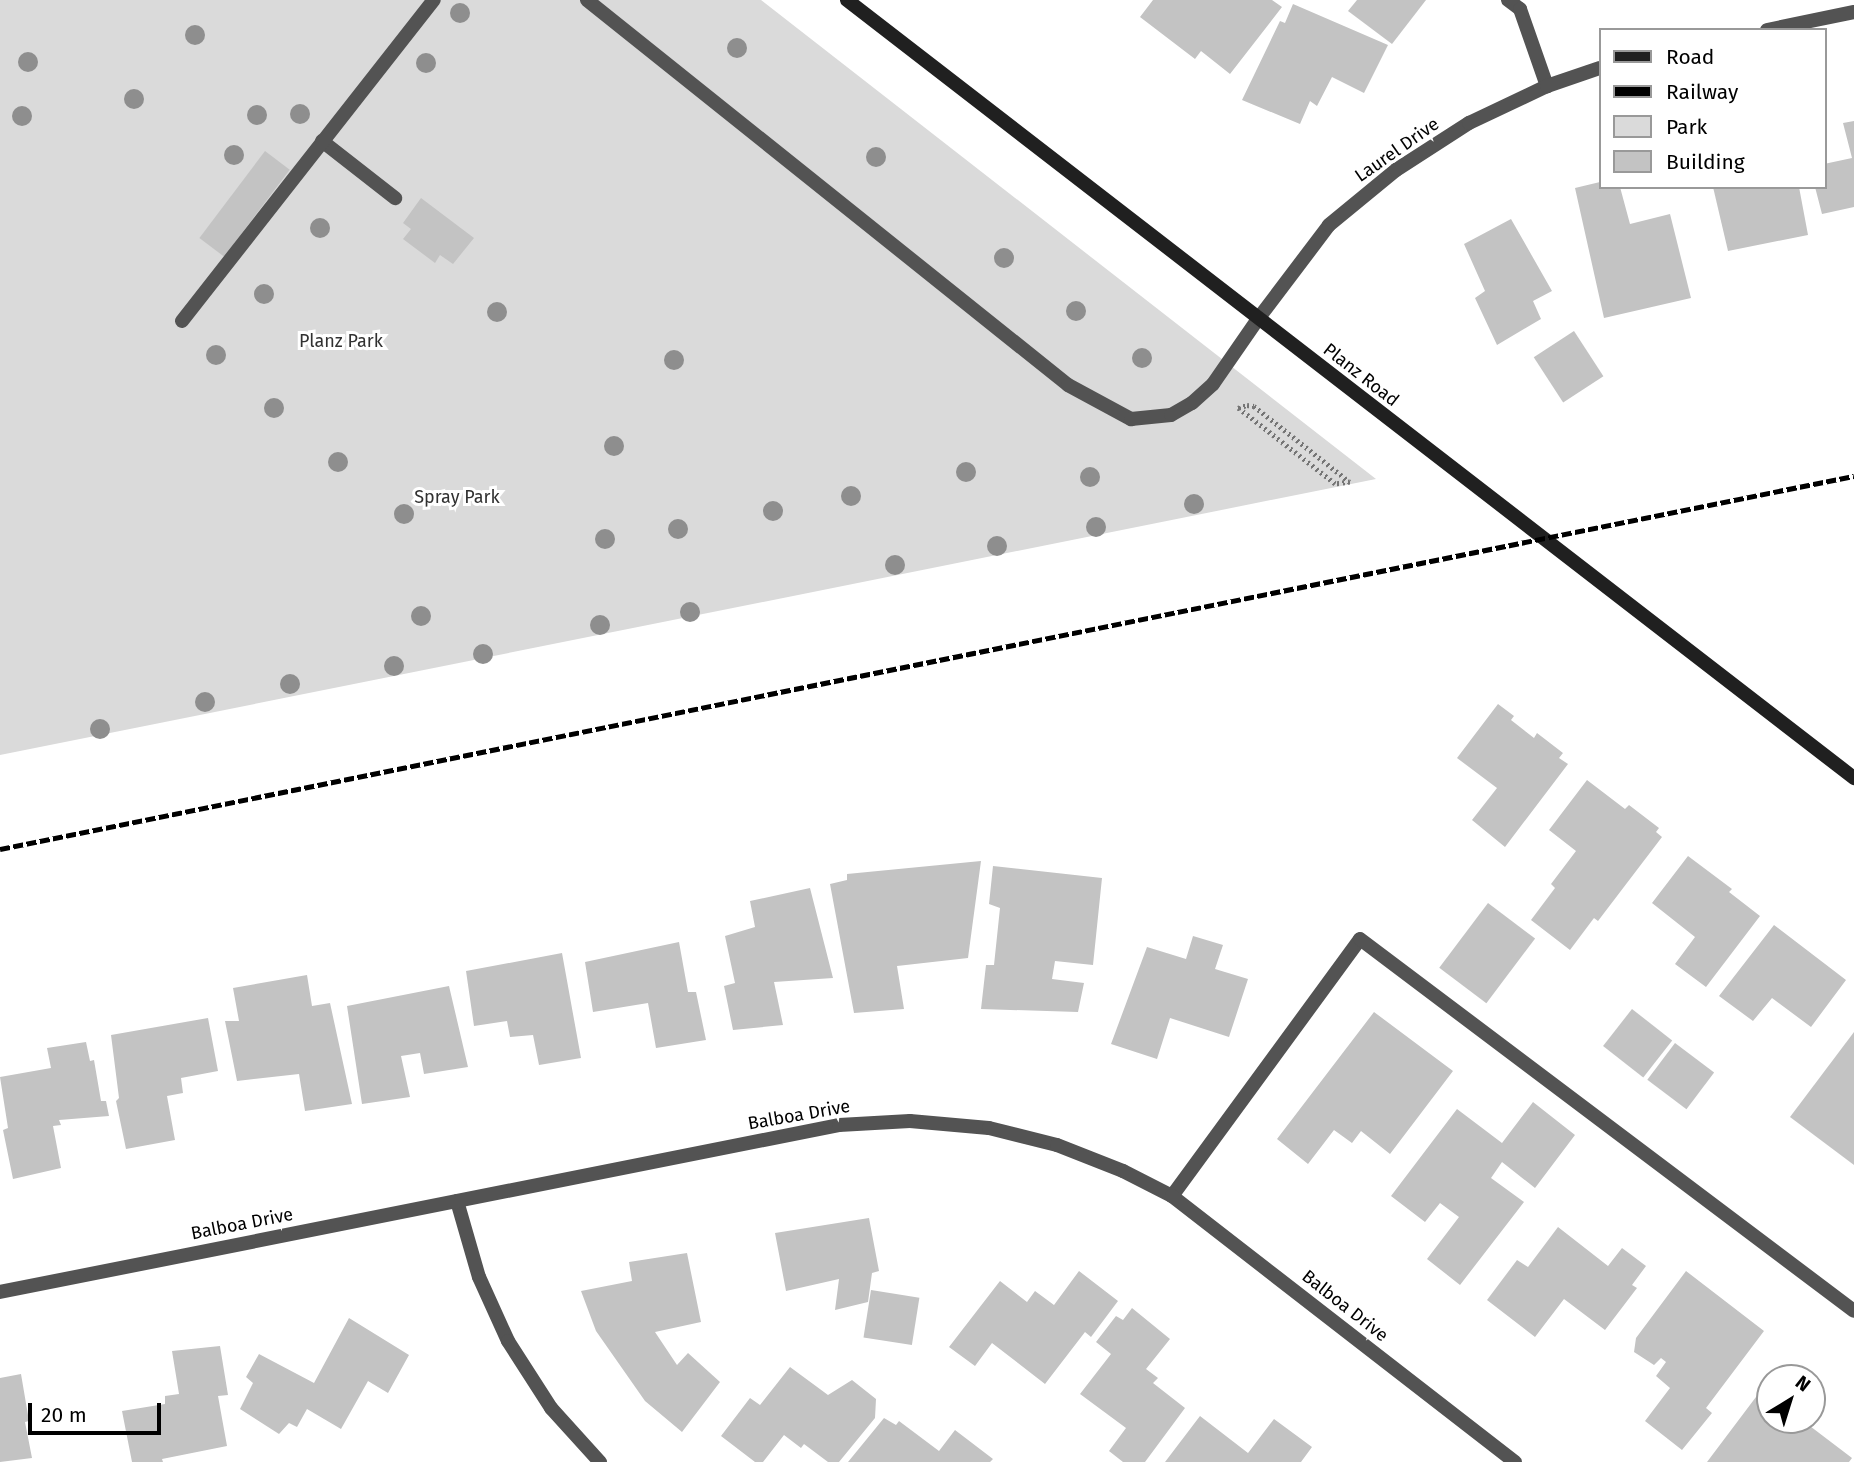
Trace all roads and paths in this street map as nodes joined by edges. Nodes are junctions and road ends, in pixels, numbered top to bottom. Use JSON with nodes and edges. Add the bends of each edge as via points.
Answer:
{"nodes":[{"id":1,"x":434,"y":0,"type":"edge"},
{"id":2,"x":587,"y":0,"type":"edge"},
{"id":3,"x":847,"y":0,"type":"edge"},
{"id":4,"x":1508,"y":0,"type":"edge"},
{"id":5,"x":1854,"y":12,"type":"edge"},
{"id":6,"x":1777,"y":28,"type":"edge"},
{"id":7,"x":1598,"y":69,"type":"edge"},
{"id":8,"x":1546,"y":86,"type":"junction"},
{"id":9,"x":322,"y":141,"type":"junction"},
{"id":10,"x":395,"y":198,"type":"dead end"},
{"id":11,"x":1258,"y":319,"type":"junction"},
{"id":12,"x":182,"y":321,"type":"dead end"},
{"id":13,"x":1239,"y":407,"type":"joint"},
{"id":14,"x":1854,"y":778,"type":"edge"},
{"id":15,"x":1171,"y":1196,"type":"junction"},
{"id":16,"x":457,"y":1200,"type":"junction"},
{"id":17,"x":0,"y":1292,"type":"edge"},
{"id":18,"x":1854,"y":1311,"type":"edge"},
{"id":19,"x":600,"y":1462,"type":"edge"},
{"id":20,"x":1515,"y":1462,"type":"edge"}],
"edges":[{"from":1,"to":9,"type":"street"},
{"from":2,"to":11,"type":"street","name":"Laurel Drive","via":[[1068,385],[1130,419],[1171,415],[1192,403],[1213,384]]},
{"from":3,"to":11,"type":"street","name":"Planz Road"},
{"from":4,"to":8,"type":"street","via":[[1520,9]]},
{"from":5,"to":6,"type":"street"},
{"from":7,"to":8,"type":"street","name":"Laurel Drive"},
{"from":8,"to":11,"type":"street","name":"Laurel Drive","via":[[1469,123],[1396,170],[1329,225]]},
{"from":9,"to":10,"type":"street"},
{"from":9,"to":12,"type":"street"},
{"from":11,"to":14,"type":"street","name":"Planz Road"},
{"from":13,"to":13,"type":"path","via":[[1254,406],[1350,482],[1335,484]]},
{"from":15,"to":16,"type":"street","name":"Balboa Drive","via":[[1057,1145],[989,1128],[909,1121],[839,1125]]},
{"from":15,"to":18,"type":"street","via":[[1360,939]]},
{"from":15,"to":20,"type":"street","name":"Balboa Drive"},
{"from":16,"to":17,"type":"street","name":"Balboa Drive"},
{"from":16,"to":19,"type":"street","via":[[479,1277],[508,1341],[551,1408]]}]}
